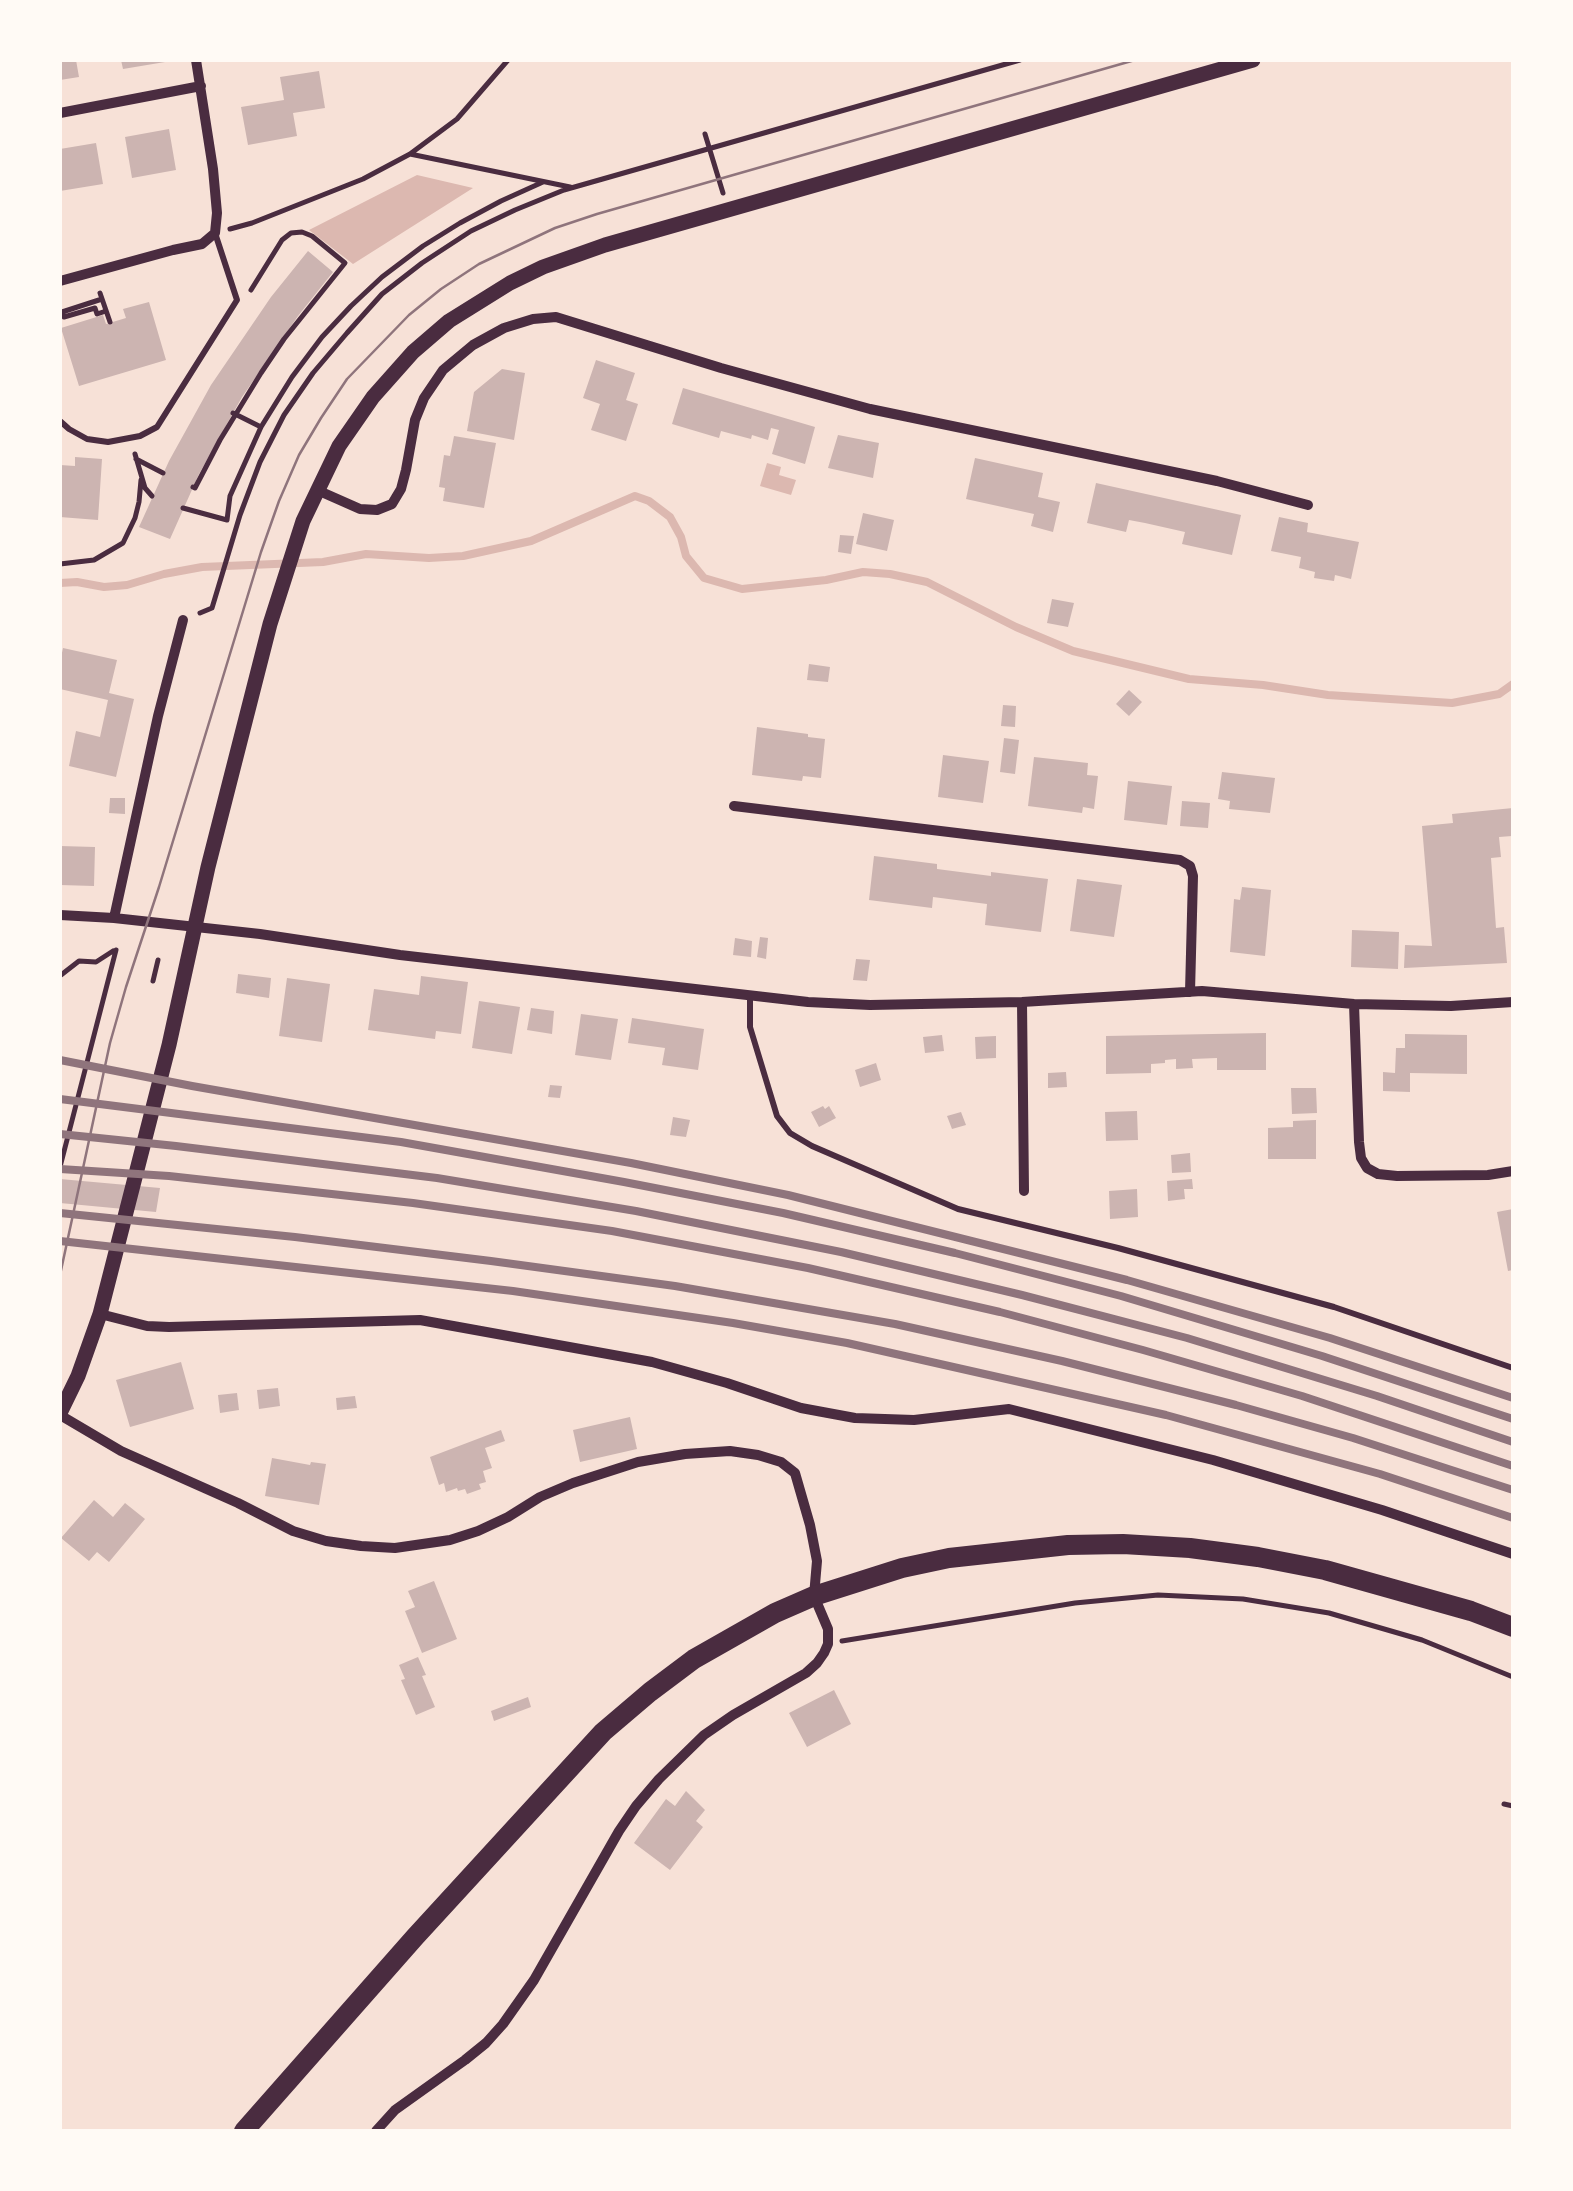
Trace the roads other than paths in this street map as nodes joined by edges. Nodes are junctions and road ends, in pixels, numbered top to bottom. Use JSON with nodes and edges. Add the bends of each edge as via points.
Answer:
{"nodes":[{"id":1,"x":196,"y":60,"type":"edge"},
{"id":2,"x":1253,"y":60,"type":"edge"},
{"id":3,"x":201,"y":86,"type":"junction"},
{"id":4,"x":60,"y":113,"type":"edge"},
{"id":5,"x":215,"y":233,"type":"junction"},
{"id":6,"x":60,"y":281,"type":"edge"},
{"id":7,"x":60,"y":421,"type":"edge"},
{"id":8,"x":317,"y":490,"type":"junction"},
{"id":9,"x":1308,"y":504,"type":"dead end"},
{"id":10,"x":183,"y":620,"type":"road end"},
{"id":11,"x":734,"y":806,"type":"dead end"},
{"id":12,"x":60,"y":915,"type":"edge"},
{"id":13,"x":114,"y":918,"type":"junction"},
{"id":14,"x":196,"y":926,"type":"junction"},
{"id":15,"x":1190,"y":992,"type":"junction"},
{"id":16,"x":750,"y":996,"type":"junction"},
{"id":17,"x":1022,"y":1002,"type":"junction"},
{"id":18,"x":1513,"y":1002,"type":"edge"},
{"id":19,"x":1354,"y":1004,"type":"junction"},
{"id":20,"x":1513,"y":1171,"type":"edge"},
{"id":21,"x":1024,"y":1191,"type":"dead end"},
{"id":22,"x":100,"y":1314,"type":"junction"},
{"id":23,"x":1513,"y":1368,"type":"edge"},
{"id":24,"x":60,"y":1414,"type":"edge"},
{"id":25,"x":1513,"y":1554,"type":"edge"},
{"id":26,"x":814,"y":1596,"type":"junction"},
{"id":27,"x":1513,"y":1627,"type":"edge"},
{"id":28,"x":244,"y":2131,"type":"edge"},
{"id":29,"x":376,"y":2131,"type":"edge"}],
"edges":[{"from":1,"to":3,"type":"street"},
{"from":2,"to":8,"type":"street","via":[[543,267],[478,302],[412,352],[339,446]]},
{"from":3,"to":4,"type":"street"},
{"from":3,"to":5,"type":"street"},
{"from":5,"to":6,"type":"street","via":[[202,244]]},
{"from":5,"to":7,"type":"lane","via":[[237,300],[157,427],[108,442],[87,439]]},
{"from":8,"to":9,"type":"street","via":[[360,509],[392,504],[415,420],[443,370],[504,328],[556,317],[870,409]]},
{"from":8,"to":14,"type":"street","via":[[252,688]]},
{"from":10,"to":13,"type":"street"},
{"from":11,"to":15,"type":"street","via":[[1180,860],[1192,876]]},
{"from":12,"to":13,"type":"street"},
{"from":13,"to":14,"type":"street"},
{"from":14,"to":16,"type":"street"},
{"from":14,"to":22,"type":"street"},
{"from":15,"to":17,"type":"street"},
{"from":15,"to":19,"type":"street"},
{"from":16,"to":17,"type":"street","via":[[870,1004]]},
{"from":16,"to":23,"type":"lane","via":[[750,1028],[777,1116],[812,1146],[958,1209],[1334,1307]]},
{"from":17,"to":21,"type":"street"},
{"from":18,"to":19,"type":"street"},
{"from":19,"to":20,"type":"street","via":[[1359,1142],[1367,1168],[1396,1176]]},
{"from":22,"to":24,"type":"street"},
{"from":22,"to":25,"type":"street","via":[[169,1327],[420,1320],[652,1362],[800,1408],[856,1418],[914,1420],[1009,1409],[1213,1460]]},
{"from":24,"to":26,"type":"street","via":[[121,1451],[293,1532],[361,1546],[450,1540],[573,1483],[638,1462],[685,1454],[758,1455],[796,1473],[817,1561]]},
{"from":26,"to":27,"type":"main road","via":[[967,1556],[1122,1544],[1325,1570]]},
{"from":26,"to":28,"type":"main road","via":[[694,1659],[603,1732]]},
{"from":26,"to":29,"type":"street","via":[[828,1629],[817,1663],[704,1736],[659,1779],[619,1831],[503,2024]]}]}
